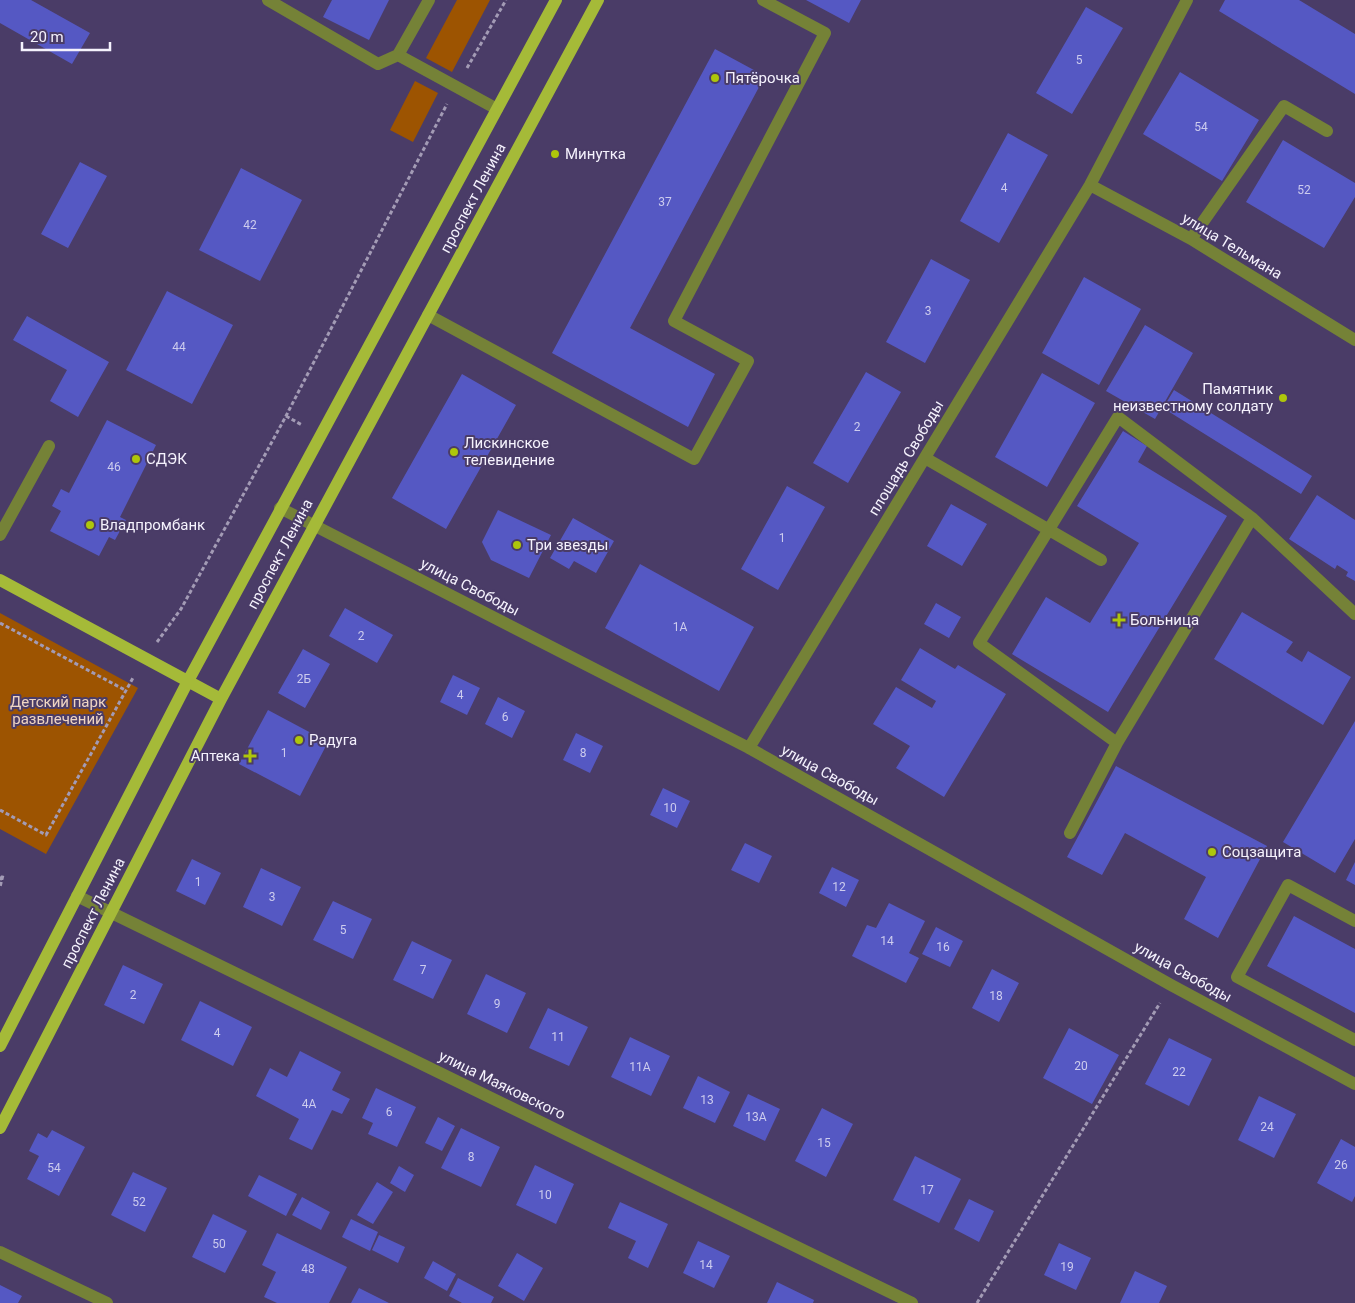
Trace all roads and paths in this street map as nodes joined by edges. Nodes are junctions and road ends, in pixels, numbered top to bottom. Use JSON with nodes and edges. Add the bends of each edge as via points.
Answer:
{"nodes":[{"id":1,"x":268,"y":0,"type":"edge"},
{"id":2,"x":429,"y":0,"type":"edge"},
{"id":3,"x":506,"y":0,"type":"edge"},
{"id":4,"x":556,"y":0,"type":"edge"},
{"id":5,"x":598,"y":0,"type":"edge"},
{"id":6,"x":763,"y":0,"type":"edge"},
{"id":7,"x":1187,"y":0,"type":"edge"},
{"id":8,"x":398,"y":55,"type":"junction"},
{"id":9,"x":456,"y":88,"type":"junction"},
{"id":10,"x":497,"y":109,"type":"junction"},
{"id":11,"x":1327,"y":131,"type":"dead end"},
{"id":12,"x":1090,"y":185,"type":"junction"},
{"id":13,"x":1191,"y":239,"type":"junction"},
{"id":14,"x":428,"y":315,"type":"junction"},
{"id":15,"x":1355,"y":340,"type":"edge"},
{"id":16,"x":49,"y":446,"type":"dead end"},
{"id":17,"x":924,"y":458,"type":"junction"},
{"id":18,"x":280,"y":508,"type":"junction"},
{"id":19,"x":1252,"y":518,"type":"junction"},
{"id":20,"x":314,"y":526,"type":"junction"},
{"id":21,"x":1048,"y":529,"type":"junction"},
{"id":22,"x":0,"y":535,"type":"edge"},
{"id":23,"x":1101,"y":560,"type":"dead end"},
{"id":24,"x":0,"y":580,"type":"edge"},
{"id":25,"x":1355,"y":614,"type":"edge"},
{"id":26,"x":0,"y":623,"type":"edge"},
{"id":27,"x":144,"y":658,"type":"junction"},
{"id":28,"x":188,"y":681,"type":"junction"},
{"id":29,"x":125,"y":690,"type":"junction"},
{"id":30,"x":221,"y":699,"type":"junction"},
{"id":31,"x":1117,"y":744,"type":"junction"},
{"id":32,"x":749,"y":748,"type":"junction"},
{"id":33,"x":0,"y":810,"type":"edge"},
{"id":34,"x":1070,"y":833,"type":"dead end"},
{"id":35,"x":0,"y":880,"type":"edge"},
{"id":36,"x":0,"y":887,"type":"edge"},
{"id":37,"x":78,"y":896,"type":"junction"},
{"id":38,"x":111,"y":913,"type":"junction"},
{"id":39,"x":1355,"y":921,"type":"edge"},
{"id":40,"x":1171,"y":985,"type":"junction"},
{"id":41,"x":1355,"y":1040,"type":"edge"},
{"id":42,"x":0,"y":1046,"type":"edge"},
{"id":43,"x":1355,"y":1084,"type":"edge"},
{"id":44,"x":0,"y":1128,"type":"edge"},
{"id":45,"x":0,"y":1252,"type":"edge"},
{"id":46,"x":107,"y":1303,"type":"edge"},
{"id":47,"x":912,"y":1303,"type":"edge"},
{"id":48,"x":977,"y":1303,"type":"edge"}],
"edges":[{"from":1,"to":8,"type":"street","via":[[378,64]]},
{"from":2,"to":8,"type":"street"},
{"from":3,"to":9,"type":"path"},
{"from":4,"to":10,"type":"main road","name":"проспект Ленина"},
{"from":5,"to":14,"type":"main road","name":"проспект Ленина"},
{"from":6,"to":14,"type":"street","via":[[825,33],[674,321],[748,361],[694,459]]},
{"from":7,"to":12,"type":"street","name":"площадь Свободы"},
{"from":8,"to":9,"type":"street"},
{"from":9,"to":10,"type":"street"},
{"from":9,"to":27,"type":"path","via":[[286,416],[181,609]]},
{"from":10,"to":18,"type":"main road","name":"проспект Ленина"},
{"from":11,"to":13,"type":"street","via":[[1284,106]]},
{"from":12,"to":13,"type":"street","name":"улица Тельмана"},
{"from":12,"to":17,"type":"street","name":"площадь Свободы"},
{"from":13,"to":15,"type":"street","name":"улица Тельмана"},
{"from":14,"to":20,"type":"main road","name":"проспект Ленина"},
{"from":16,"to":22,"type":"street"},
{"from":17,"to":21,"type":"street"},
{"from":17,"to":32,"type":"street","name":"площадь Свободы"},
{"from":18,"to":20,"type":"street","name":"улица Свободы"},
{"from":18,"to":28,"type":"main road","name":"проспект Ленина"},
{"from":19,"to":21,"type":"street","via":[[1118,417]]},
{"from":19,"to":25,"type":"street"},
{"from":19,"to":31,"type":"street"},
{"from":20,"to":30,"type":"main road","name":"проспект Ленина"},
{"from":20,"to":32,"type":"street","name":"улица Свободы"},
{"from":21,"to":23,"type":"street"},
{"from":21,"to":31,"type":"street","via":[[980,643]]},
{"from":24,"to":27,"type":"main road"},
{"from":26,"to":29,"type":"path"},
{"from":27,"to":28,"type":"main road"},
{"from":27,"to":29,"type":"path"},
{"from":28,"to":30,"type":"main road"},
{"from":28,"to":37,"type":"main road","name":"проспект Ленина"},
{"from":29,"to":33,"type":"path","via":[[46,835]]},
{"from":30,"to":38,"type":"main road","name":"проспект Ленина"},
{"from":31,"to":34,"type":"street"},
{"from":32,"to":40,"type":"street","name":"улица Свободы"},
{"from":35,"to":36,"type":"path","via":[[3,875]]},
{"from":37,"to":38,"type":"street","name":"улица Маяковского"},
{"from":37,"to":42,"type":"main road","name":"проспект Ленина"},
{"from":38,"to":44,"type":"main road","name":"проспект Ленина"},
{"from":38,"to":47,"type":"street","name":"улица Маяковского"},
{"from":39,"to":41,"type":"street","via":[[1288,885],[1237,977]]},
{"from":40,"to":43,"type":"street","name":"улица Свободы"},
{"from":40,"to":48,"type":"path"},
{"from":45,"to":46,"type":"street"}]}
